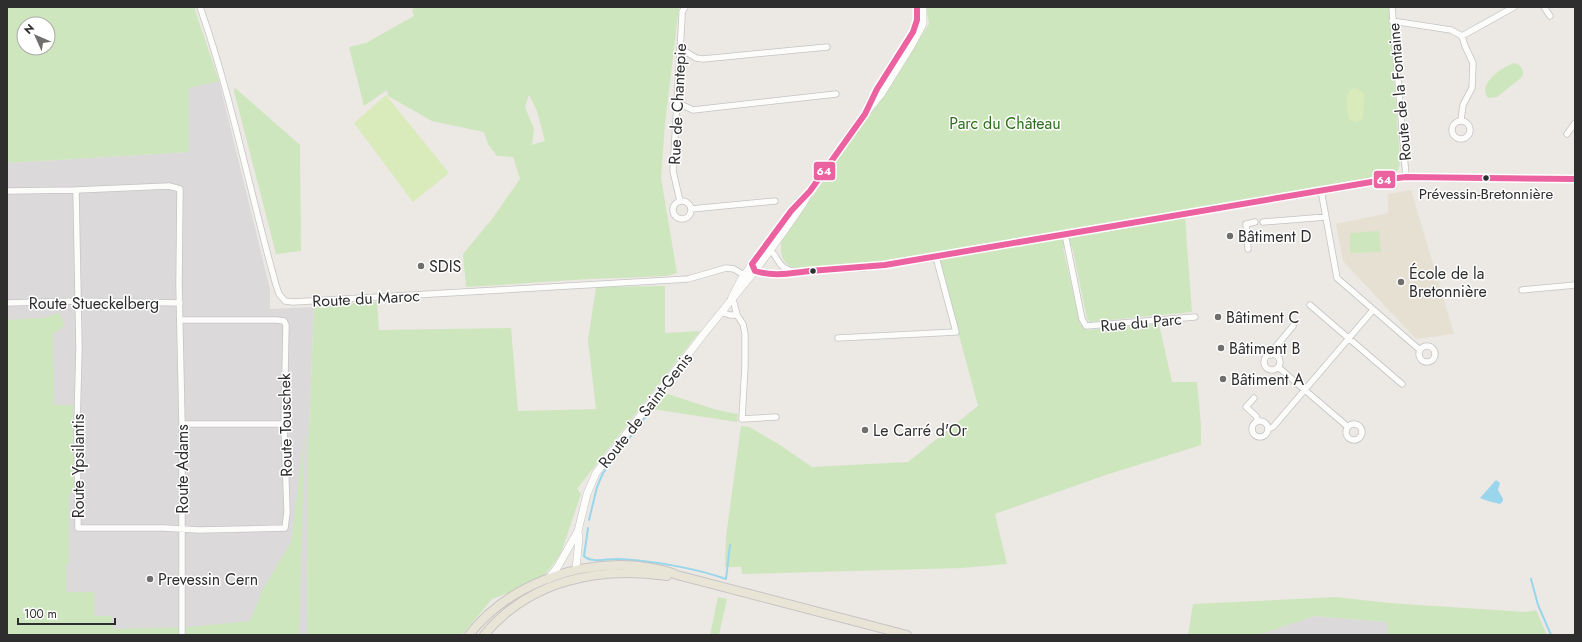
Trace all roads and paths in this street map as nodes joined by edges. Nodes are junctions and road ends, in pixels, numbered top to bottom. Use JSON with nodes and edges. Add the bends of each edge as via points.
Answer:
{"nodes":[{"id":1,"x":200,"y":7,"type":"edge"},
{"id":2,"x":685,"y":7,"type":"edge"},
{"id":3,"x":917,"y":7,"type":"edge"},
{"id":4,"x":923,"y":7,"type":"edge"},
{"id":5,"x":1392,"y":7,"type":"edge"},
{"id":6,"x":1514,"y":7,"type":"edge"},
{"id":7,"x":1544,"y":7,"type":"edge"},
{"id":8,"x":1550,"y":16,"type":"dead end"},
{"id":9,"x":1392,"y":21,"type":"junction"},
{"id":10,"x":1462,"y":36,"type":"junction"},
{"id":11,"x":827,"y":47,"type":"dead end"},
{"id":12,"x":680,"y":48,"type":"junction"},
{"id":13,"x":836,"y":94,"type":"dead end"},
{"id":14,"x":678,"y":103,"type":"junction"},
{"id":15,"x":865,"y":114,"type":"junction"},
{"id":16,"x":1461,"y":120,"type":"dead end"},
{"id":17,"x":1575,"y":123,"type":"edge"},
{"id":18,"x":1567,"y":134,"type":"dead end"},
{"id":19,"x":1406,"y":176,"type":"junction"},
{"id":20,"x":1575,"y":179,"type":"edge"},
{"id":21,"x":76,"y":190,"type":"junction"},
{"id":22,"x":1321,"y":190,"type":"junction"},
{"id":23,"x":7,"y":191,"type":"edge"},
{"id":24,"x":680,"y":201,"type":"junction"},
{"id":25,"x":775,"y":201,"type":"dead end"},
{"id":26,"x":691,"y":209,"type":"junction"},
{"id":27,"x":1326,"y":217,"type":"junction"},
{"id":28,"x":1255,"y":222,"type":"dead end"},
{"id":29,"x":1263,"y":222,"type":"dead end"},
{"id":30,"x":1065,"y":234,"type":"junction"},
{"id":31,"x":1248,"y":249,"type":"dead end"},
{"id":32,"x":766,"y":251,"type":"junction"},
{"id":33,"x":936,"y":257,"type":"junction"},
{"id":34,"x":754,"y":267,"type":"junction"},
{"id":35,"x":798,"y":272,"type":"junction"},
{"id":36,"x":746,"y":277,"type":"junction"},
{"id":37,"x":1575,"y":285,"type":"edge"},
{"id":38,"x":1522,"y":290,"type":"dead end"},
{"id":39,"x":731,"y":299,"type":"junction"},
{"id":40,"x":78,"y":301,"type":"junction"},
{"id":41,"x":7,"y":303,"type":"edge"},
{"id":42,"x":180,"y":303,"type":"junction"},
{"id":43,"x":1310,"y":306,"type":"dead end"},
{"id":44,"x":1373,"y":310,"type":"junction"},
{"id":45,"x":721,"y":312,"type":"junction"},
{"id":46,"x":737,"y":315,"type":"junction"},
{"id":47,"x":1195,"y":317,"type":"dead end"},
{"id":48,"x":180,"y":320,"type":"junction"},
{"id":49,"x":1293,"y":326,"type":"dead end"},
{"id":50,"x":838,"y":338,"type":"dead end"},
{"id":51,"x":1349,"y":339,"type":"junction"},
{"id":52,"x":1420,"y":350,"type":"dead end"},
{"id":53,"x":1271,"y":355,"type":"junction"},
{"id":54,"x":1278,"y":367,"type":"junction"},
{"id":55,"x":1402,"y":384,"type":"dead end"},
{"id":56,"x":1305,"y":391,"type":"junction"},
{"id":57,"x":1254,"y":398,"type":"dead end"},
{"id":58,"x":776,"y":418,"type":"dead end"},
{"id":59,"x":1258,"y":421,"type":"junction"},
{"id":60,"x":182,"y":424,"type":"junction"},
{"id":61,"x":284,"y":424,"type":"junction"},
{"id":62,"x":1348,"y":427,"type":"dead end"},
{"id":63,"x":1268,"y":429,"type":"junction"},
{"id":64,"x":182,"y":530,"type":"junction"},
{"id":65,"x":578,"y":531,"type":"junction"},
{"id":66,"x":562,"y":558,"type":"junction"},
{"id":67,"x":576,"y":569,"type":"junction"},
{"id":68,"x":563,"y":573,"type":"junction"},
{"id":69,"x":677,"y":575,"type":"junction"},
{"id":70,"x":547,"y":580,"type":"junction"},
{"id":71,"x":571,"y":580,"type":"junction"},
{"id":72,"x":182,"y":635,"type":"edge"},
{"id":73,"x":469,"y":635,"type":"edge"},
{"id":74,"x":484,"y":635,"type":"edge"},
{"id":75,"x":907,"y":635,"type":"edge"}],
"edges":[{"from":1,"to":36,"type":"street","name":"Route du Maroc","via":[[230,104],[276,286],[285,301],[688,279],[726,268],[734,269]]},
{"from":2,"to":12,"type":"street","name":"Rue de Chantepie","via":[[682,12]]},
{"from":3,"to":15,"type":"main road","name":"Route de Saint-Genis","via":[[917,20],[913,32]]},
{"from":4,"to":15,"type":"main road","name":"Route de Saint-Genis","via":[[921,31],[882,93]]},
{"from":5,"to":9,"type":"street","name":"Route de la Fontaine"},
{"from":6,"to":10,"type":"street"},
{"from":7,"to":8,"type":"street"},
{"from":9,"to":10,"type":"street","via":[[1451,30]]},
{"from":9,"to":19,"type":"street","name":"Route de la Fontaine"},
{"from":10,"to":16,"type":"street","via":[[1474,63],[1472,88],[1463,105]]},
{"from":11,"to":12,"type":"street","via":[[703,59],[696,58]]},
{"from":12,"to":14,"type":"street","name":"Rue de Chantepie"},
{"from":13,"to":14,"type":"street","via":[[693,110]]},
{"from":14,"to":24,"type":"street","name":"Rue de Chantepie","via":[[673,171]]},
{"from":15,"to":32,"type":"main road","name":"Route de Saint-Genis","via":[[803,204]]},
{"from":17,"to":18,"type":"street"},
{"from":19,"to":20,"type":"street"},
{"from":19,"to":22,"type":"street"},
{"from":21,"to":23,"type":"street"},
{"from":21,"to":40,"type":"street"},
{"from":21,"to":42,"type":"street","name":"Route Adams","via":[[169,186],[180,189]]},
{"from":22,"to":27,"type":"street"},
{"from":22,"to":30,"type":"street"},
{"from":24,"to":26,"type":"street","via":[[688,203]]},
{"from":24,"to":26,"type":"street","via":[[673,209],[676,217],[682,220],[687,218]]},
{"from":25,"to":26,"type":"street"},
{"from":27,"to":29,"type":"street"},
{"from":27,"to":44,"type":"street","via":[[1337,278]]},
{"from":28,"to":31,"type":"street","via":[[1246,224]]},
{"from":30,"to":33,"type":"street"},
{"from":30,"to":47,"type":"street","name":"Rue du Parc","via":[[1082,319],[1086,326]]},
{"from":32,"to":34,"type":"main road","name":"Route de Saint-Genis"},
{"from":32,"to":35,"type":"street","via":[[783,267]]},
{"from":33,"to":35,"type":"street","via":[[863,268]]},
{"from":33,"to":50,"type":"street","via":[[956,332]]},
{"from":34,"to":35,"type":"street","via":[[771,275]]},
{"from":34,"to":36,"type":"main road","name":"Route de Saint-Genis"},
{"from":36,"to":39,"type":"main road","name":"Route de Saint-Genis","via":[[739,292]]},
{"from":37,"to":38,"type":"street"},
{"from":39,"to":45,"type":"main road","name":"Route de Saint-Genis"},
{"from":39,"to":46,"type":"street"},
{"from":40,"to":41,"type":"street","name":"Route Stueckelberg"},
{"from":40,"to":42,"type":"street","name":"Route Stueckelberg"},
{"from":40,"to":64,"type":"street","name":"Route Ypsilantis","via":[[78,528]]},
{"from":42,"to":48,"type":"street","name":"Route Adams"},
{"from":43,"to":51,"type":"street"},
{"from":44,"to":51,"type":"street"},
{"from":44,"to":52,"type":"street"},
{"from":45,"to":46,"type":"street"},
{"from":45,"to":65,"type":"main road","name":"Route de Saint-Genis","via":[[596,473],[587,494]]},
{"from":46,"to":58,"type":"street","via":[[743,324],[745,334],[742,420]]},
{"from":48,"to":60,"type":"street","name":"Route Adams"},
{"from":48,"to":61,"type":"street","name":"Route Touschek","via":[[284,322]]},
{"from":49,"to":53,"type":"street"},
{"from":51,"to":55,"type":"street"},
{"from":51,"to":56,"type":"street"},
{"from":53,"to":54,"type":"street","via":[[1278,358]]},
{"from":53,"to":54,"type":"street","via":[[1264,360],[1265,366],[1270,370]]},
{"from":54,"to":56,"type":"street"},
{"from":56,"to":62,"type":"street"},
{"from":56,"to":63,"type":"street","via":[[1273,427]]},
{"from":57,"to":59,"type":"street","via":[[1246,407]]},
{"from":59,"to":63,"type":"street","via":[[1266,423]]},
{"from":59,"to":63,"type":"street","via":[[1252,427],[1256,436],[1264,436]]},
{"from":60,"to":61,"type":"street"},
{"from":60,"to":64,"type":"street","name":"Route Adams"},
{"from":61,"to":64,"type":"street","name":"Route Touschek","via":[[287,512],[285,528]]},
{"from":64,"to":72,"type":"street","name":"Route Adams"},
{"from":65,"to":66,"type":"main road","name":"Route de Saint-Genis"},
{"from":65,"to":67,"type":"main road","name":"Route de Saint-Genis"},
{"from":66,"to":68,"type":"main road"},
{"from":66,"to":70,"type":"main road","name":"Route de Saint-Genis"},
{"from":67,"to":68,"type":"main road"},
{"from":67,"to":69,"type":"main road","via":[[629,566],[668,571]]},
{"from":67,"to":71,"type":"main road"},
{"from":68,"to":70,"type":"main road"},
{"from":68,"to":71,"type":"main road"},
{"from":69,"to":71,"type":"main road","via":[[629,573]]},
{"from":69,"to":75,"type":"main road"},
{"from":70,"to":73,"type":"main road","via":[[498,606]]},
{"from":71,"to":74,"type":"main road","via":[[522,601]]}]}
